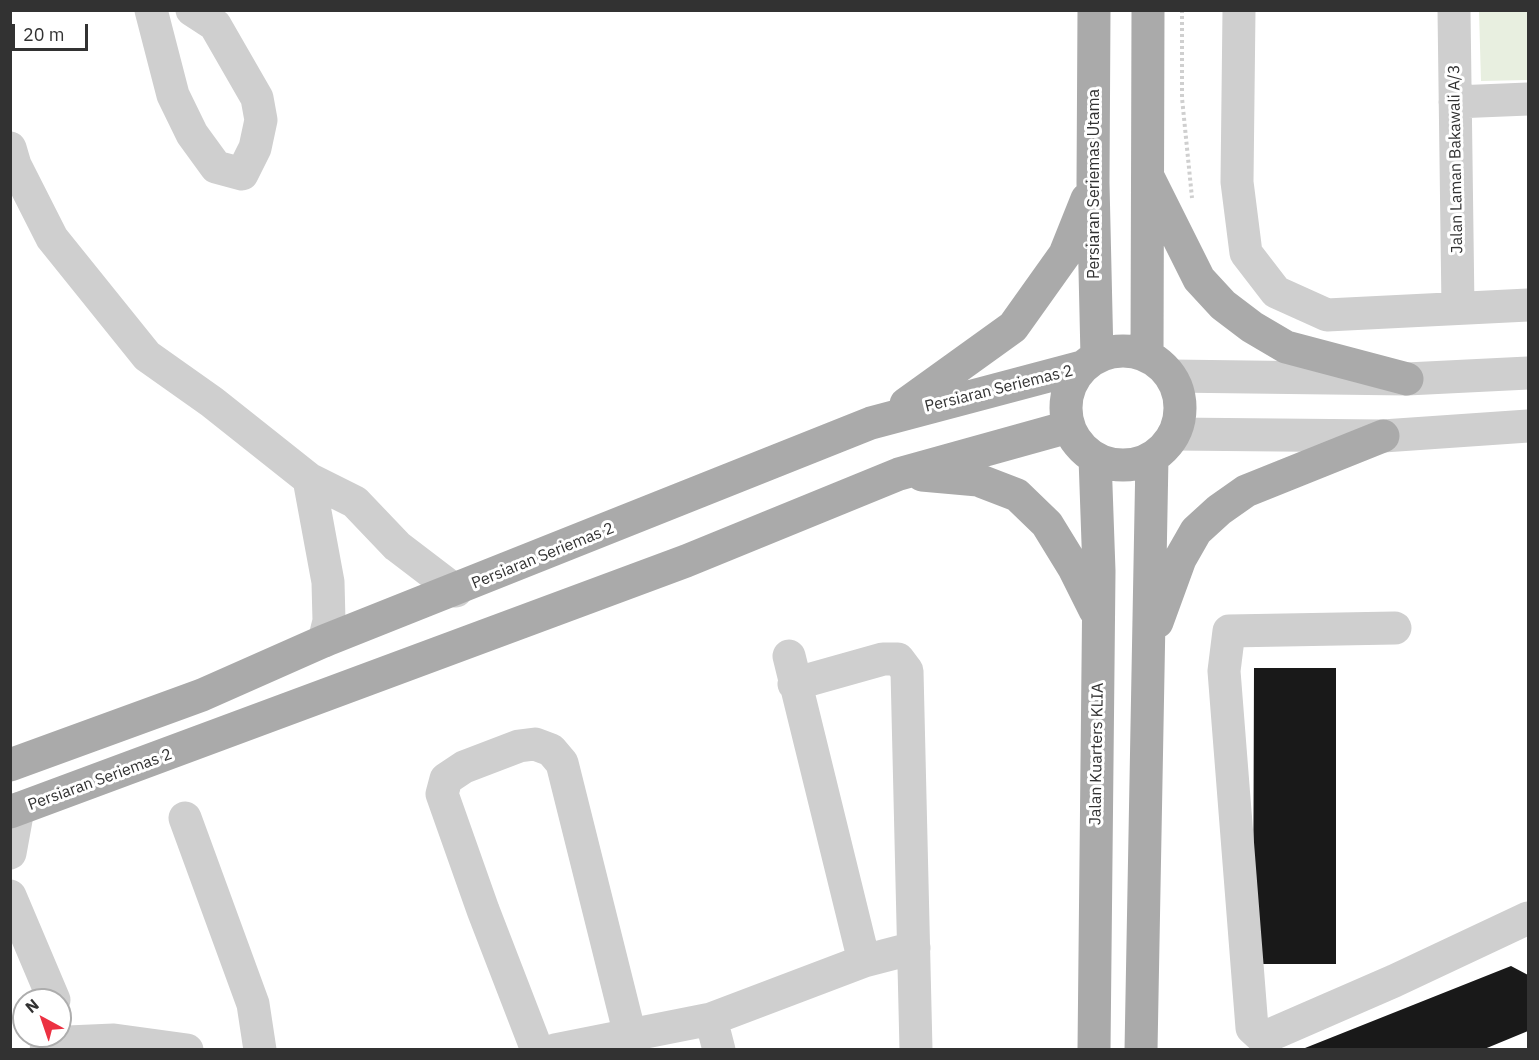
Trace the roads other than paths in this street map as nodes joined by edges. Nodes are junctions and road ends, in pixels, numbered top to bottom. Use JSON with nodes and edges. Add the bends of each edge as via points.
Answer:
{"nodes":[{"id":1,"x":192,"y":10,"type":"edge"},
{"id":2,"x":1094,"y":10,"type":"edge"},
{"id":3,"x":1148,"y":10,"type":"edge"},
{"id":4,"x":1239,"y":10,"type":"edge"},
{"id":5,"x":1454,"y":10,"type":"edge"},
{"id":6,"x":154,"y":11,"type":"edge"},
{"id":7,"x":1528,"y":99,"type":"edge"},
{"id":8,"x":1455,"y":102,"type":"junction"},
{"id":9,"x":10,"y":148,"type":"edge"},
{"id":10,"x":1148,"y":177,"type":"junction"},
{"id":11,"x":1093,"y":183,"type":"junction"},
{"id":12,"x":1528,"y":305,"type":"edge"},
{"id":13,"x":1458,"y":308,"type":"junction"},
{"id":14,"x":1089,"y":362,"type":"junction"},
{"id":15,"x":1159,"y":366,"type":"junction"},
{"id":16,"x":1528,"y":373,"type":"edge"},
{"id":17,"x":1407,"y":380,"type":"junction"},
{"id":18,"x":872,"y":423,"type":"junction"},
{"id":19,"x":1528,"y":426,"type":"edge"},
{"id":20,"x":1068,"y":427,"type":"junction"},
{"id":21,"x":1174,"y":434,"type":"junction"},
{"id":22,"x":1383,"y":436,"type":"junction"},
{"id":23,"x":1095,"y":458,"type":"junction"},
{"id":24,"x":1152,"y":458,"type":"junction"},
{"id":25,"x":899,"y":474,"type":"junction"},
{"id":26,"x":309,"y":479,"type":"junction"},
{"id":27,"x":456,"y":591,"type":"junction"},
{"id":28,"x":1098,"y":615,"type":"junction"},
{"id":29,"x":1395,"y":628,"type":"dead end"},
{"id":30,"x":324,"y":642,"type":"junction"},
{"id":31,"x":1147,"y":656,"type":"junction"},
{"id":32,"x":10,"y":765,"type":"edge"},
{"id":33,"x":14,"y":811,"type":"edge"},
{"id":34,"x":185,"y":819,"type":"dead end"},
{"id":35,"x":10,"y":853,"type":"edge"},
{"id":36,"x":10,"y":896,"type":"edge"},
{"id":37,"x":1528,"y":918,"type":"edge"},
{"id":38,"x":19,"y":937,"type":"edge"},
{"id":39,"x":914,"y":948,"type":"junction"},
{"id":40,"x":864,"y":961,"type":"junction"},
{"id":41,"x":47,"y":988,"type":"edge"},
{"id":42,"x":715,"y":1034,"type":"edge"},
{"id":43,"x":630,"y":1035,"type":"junction"},
{"id":44,"x":72,"y":1038,"type":"edge"},
{"id":45,"x":187,"y":1050,"type":"edge"},
{"id":46,"x":260,"y":1050,"type":"edge"},
{"id":47,"x":537,"y":1050,"type":"edge"},
{"id":48,"x":555,"y":1050,"type":"edge"},
{"id":49,"x":916,"y":1050,"type":"edge"},
{"id":50,"x":1094,"y":1050,"type":"edge"},
{"id":51,"x":1142,"y":1050,"type":"edge"}],
"edges":[{"from":1,"to":6,"type":"street","via":[[214,25],[257,98],[261,120],[255,148],[242,174],[216,167],[192,134],[173,95]]},
{"from":2,"to":11,"type":"main road","name":"Persiaran Seriemas Utama"},
{"from":3,"to":10,"type":"main road"},
{"from":4,"to":13,"type":"street","via":[[1237,182],[1246,253],[1276,292],[1327,315]]},
{"from":5,"to":8,"type":"street","name":"Jalan Laman Bakawali A/3"},
{"from":7,"to":8,"type":"street"},
{"from":8,"to":13,"type":"street","name":"Jalan Laman Bakawali A/3"},
{"from":9,"to":26,"type":"street","via":[[52,238],[147,356]]},
{"from":10,"to":15,"type":"main road"},
{"from":10,"to":17,"type":"main road","via":[[1199,279],[1237,316],[1286,347]]},
{"from":11,"to":14,"type":"main road","name":"Persiaran Seriemas Utama"},
{"from":11,"to":18,"type":"main road","via":[[1065,254],[1013,327],[919,397]]},
{"from":12,"to":13,"type":"street"},
{"from":14,"to":15,"type":"main road","via":[[1113,351],[1131,351]]},
{"from":14,"to":18,"type":"main road","name":"Persiaran Seriemas 2"},
{"from":14,"to":20,"type":"main road","via":[[1067,395]]},
{"from":15,"to":17,"type":"street"},
{"from":15,"to":21,"type":"main road","via":[[1180,404]]},
{"from":16,"to":17,"type":"street"},
{"from":18,"to":27,"type":"main road","name":"Persiaran Seriemas 2"},
{"from":19,"to":22,"type":"street"},
{"from":20,"to":23,"type":"main road","via":[[1083,450]]},
{"from":20,"to":25,"type":"main road","name":"Persiaran Seriemas 2"},
{"from":21,"to":22,"type":"street"},
{"from":21,"to":24,"type":"main road"},
{"from":22,"to":31,"type":"main road","via":[[1246,491],[1196,531],[1164,596]]},
{"from":23,"to":24,"type":"main road","via":[[1113,464],[1133,464]]},
{"from":23,"to":28,"type":"main road","name":"Jalan Kuarters KLIA"},
{"from":24,"to":31,"type":"main road"},
{"from":25,"to":28,"type":"main road","via":[[978,480],[1017,495],[1047,524]]},
{"from":25,"to":33,"type":"main road","name":"Persiaran Seriemas 2","via":[[686,561]]},
{"from":26,"to":27,"type":"street","via":[[355,502],[397,546]]},
{"from":26,"to":30,"type":"street","via":[[328,582]]},
{"from":27,"to":30,"type":"main road","name":"Persiaran Seriemas 2"},
{"from":28,"to":50,"type":"main road","name":"Jalan Kuarters KLIA"},
{"from":29,"to":37,"type":"street","via":[[1229,630],[1224,671],[1252,1028],[1263,1038]]},
{"from":30,"to":32,"type":"main road","name":"Persiaran Seriemas 2","via":[[202,695]]},
{"from":31,"to":51,"type":"main road"},
{"from":33,"to":35,"type":"street"},
{"from":34,"to":46,"type":"street","via":[[253,1004]]},
{"from":36,"to":38,"type":"street"},
{"from":38,"to":41,"type":"street"},
{"from":39,"to":40,"type":"street"},
{"from":39,"to":40,"type":"street","via":[[907,671],[898,659],[883,658],[792,670]]},
{"from":39,"to":49,"type":"street"},
{"from":40,"to":42,"type":"street"},
{"from":42,"to":43,"type":"street"},
{"from":43,"to":47,"type":"street","via":[[562,763],[551,750],[535,744],[464,767],[446,779],[442,794]]},
{"from":43,"to":48,"type":"street"},
{"from":44,"to":45,"type":"street"}]}
